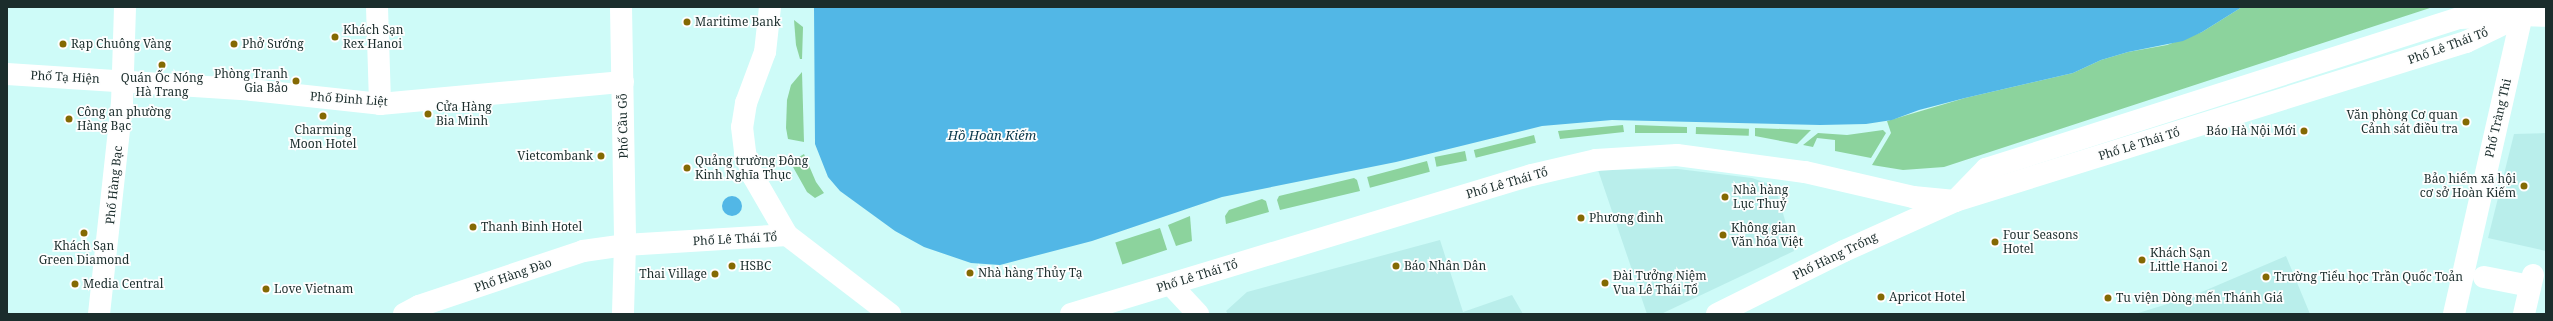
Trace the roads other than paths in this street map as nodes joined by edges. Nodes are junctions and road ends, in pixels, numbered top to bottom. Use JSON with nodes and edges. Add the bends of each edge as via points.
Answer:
{"nodes":[{"id":1,"x":125,"y":7,"type":"edge"},
{"id":2,"x":377,"y":7,"type":"edge"},
{"id":3,"x":621,"y":7,"type":"edge"},
{"id":4,"x":770,"y":7,"type":"edge"},
{"id":5,"x":2523,"y":11,"type":"edge"},
{"id":6,"x":2546,"y":16,"type":"edge"},
{"id":7,"x":7,"y":74,"type":"edge"},
{"id":8,"x":124,"y":80,"type":"junction"},
{"id":9,"x":622,"y":82,"type":"junction"},
{"id":10,"x":380,"y":104,"type":"junction"},
{"id":11,"x":1955,"y":201,"type":"junction"},
{"id":12,"x":787,"y":236,"type":"junction"},
{"id":13,"x":625,"y":245,"type":"junction"},
{"id":14,"x":2484,"y":277,"type":"dead end"},
{"id":15,"x":1171,"y":285,"type":"junction"},
{"id":16,"x":99,"y":314,"type":"edge"},
{"id":17,"x":404,"y":314,"type":"edge"},
{"id":18,"x":624,"y":314,"type":"edge"},
{"id":19,"x":890,"y":314,"type":"edge"},
{"id":20,"x":1071,"y":314,"type":"edge"},
{"id":21,"x":1198,"y":314,"type":"edge"},
{"id":22,"x":1717,"y":314,"type":"edge"},
{"id":23,"x":2454,"y":314,"type":"edge"},
{"id":24,"x":2524,"y":314,"type":"edge"}],
"edges":[{"from":1,"to":8,"type":"main road","name":"Phố Hàng Bạc"},
{"from":2,"to":10,"type":"main road"},
{"from":3,"to":9,"type":"main road","name":"Phố Cầu Gỗ"},
{"from":4,"to":12,"type":"main road","via":[[765,52],[746,103],[742,127],[745,153],[753,176]]},
{"from":5,"to":6,"type":"main road"},
{"from":5,"to":11,"type":"main road","name":"Phố Lê Thái Tổ","via":[[2466,42]]},
{"from":5,"to":23,"type":"main road","name":"Phố Tràng Thi"},
{"from":7,"to":8,"type":"main road","name":"Phố Tạ Hiện"},
{"from":8,"to":10,"type":"main road","name":"Phố Đinh Liệt"},
{"from":8,"to":16,"type":"main road","name":"Phố Hàng Bạc"},
{"from":9,"to":10,"type":"main road","name":"Phố Đinh Liệt"},
{"from":9,"to":13,"type":"main road","name":"Phố Cầu Gỗ"},
{"from":11,"to":15,"type":"main road","name":"Phố Lê Thái Tổ","via":[[1913,197],[1805,172],[1755,164],[1677,155],[1624,157],[1571,164],[1532,175]]},
{"from":11,"to":22,"type":"main road","name":"Phố Hàng Trống","via":[[1844,251]]},
{"from":12,"to":13,"type":"main road","name":"Phố Lê Thái Tổ"},
{"from":12,"to":19,"type":"main road","name":"Phố Lê Thái Tổ"},
{"from":13,"to":17,"type":"main road","name":"Phố Hàng Đào","via":[[583,251],[419,306]]},
{"from":13,"to":18,"type":"main road","name":"Phố Cầu Gỗ"},
{"from":14,"to":24,"type":"main road","via":[[2531,280]]},
{"from":15,"to":20,"type":"main road","name":"Phố Lê Thái Tổ"},
{"from":15,"to":21,"type":"main road"}]}
